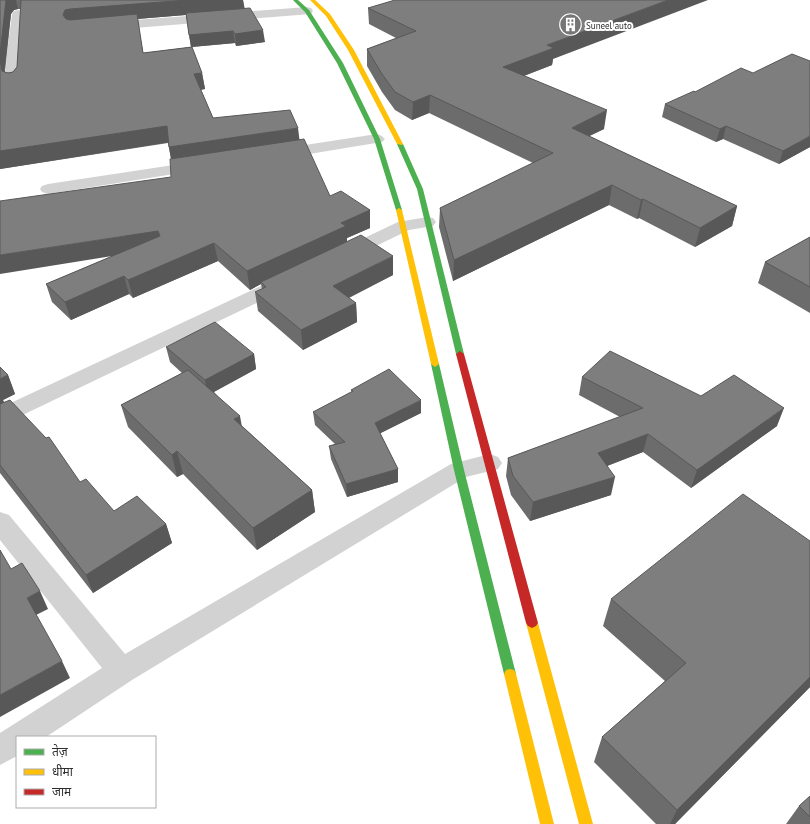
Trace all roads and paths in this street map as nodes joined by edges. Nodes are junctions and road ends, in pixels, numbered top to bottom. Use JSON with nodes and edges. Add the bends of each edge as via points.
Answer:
{"nodes":[{"id":1,"x":296,"y":0,"type":"edge"},
{"id":2,"x":310,"y":6,"type":"edge"},
{"id":3,"x":18,"y":14,"type":"dead end"},
{"id":4,"x":97,"y":27,"type":"edge"},
{"id":5,"x":351,"y":50,"type":"junction"},
{"id":6,"x":335,"y":52,"type":"junction"},
{"id":7,"x":6,"y":68,"type":"edge"},
{"id":8,"x":14,"y":83,"type":"edge"},
{"id":9,"x":377,"y":139,"type":"junction"},
{"id":10,"x":268,"y":155,"type":"edge"},
{"id":11,"x":213,"y":164,"type":"edge"},
{"id":12,"x":48,"y":189,"type":"dead end"},
{"id":13,"x":427,"y":222,"type":"junction"},
{"id":14,"x":404,"y":226,"type":"junction"},
{"id":15,"x":332,"y":260,"type":"edge"},
{"id":16,"x":296,"y":277,"type":"edge"},
{"id":17,"x":0,"y":417,"type":"edge"},
{"id":18,"x":490,"y":463,"type":"junction"},
{"id":19,"x":459,"y":470,"type":"junction"},
{"id":20,"x":0,"y":522,"type":"edge"},
{"id":21,"x":122,"y":672,"type":"junction"},
{"id":22,"x":22,"y":736,"type":"edge"},
{"id":23,"x":16,"y":740,"type":"edge"},
{"id":24,"x":0,"y":750,"type":"edge"},
{"id":25,"x":547,"y":824,"type":"edge"},
{"id":26,"x":586,"y":824,"type":"edge"}],
"edges":[{"from":1,"to":2,"type":"street"},
{"from":2,"to":4,"type":"street"},
{"from":2,"to":5,"type":"street","via":[[328,15]]},
{"from":2,"to":6,"type":"street"},
{"from":3,"to":7,"type":"street","via":[[12,30]]},
{"from":5,"to":6,"type":"street"},
{"from":5,"to":13,"type":"street","via":[[396,134],[420,189]]},
{"from":6,"to":9,"type":"street"},
{"from":7,"to":8,"type":"street"},
{"from":9,"to":10,"type":"street"},
{"from":9,"to":14,"type":"street"},
{"from":11,"to":12,"type":"street"},
{"from":13,"to":14,"type":"street"},
{"from":13,"to":18,"type":"street"},
{"from":14,"to":15,"type":"street"},
{"from":14,"to":19,"type":"street"},
{"from":16,"to":17,"type":"street"},
{"from":18,"to":19,"type":"street"},
{"from":18,"to":26,"type":"street","via":[[531,629]]},
{"from":19,"to":21,"type":"street"},
{"from":19,"to":25,"type":"street","via":[[504,634]]},
{"from":20,"to":21,"type":"street"},
{"from":21,"to":22,"type":"street"},
{"from":23,"to":24,"type":"street"}]}
